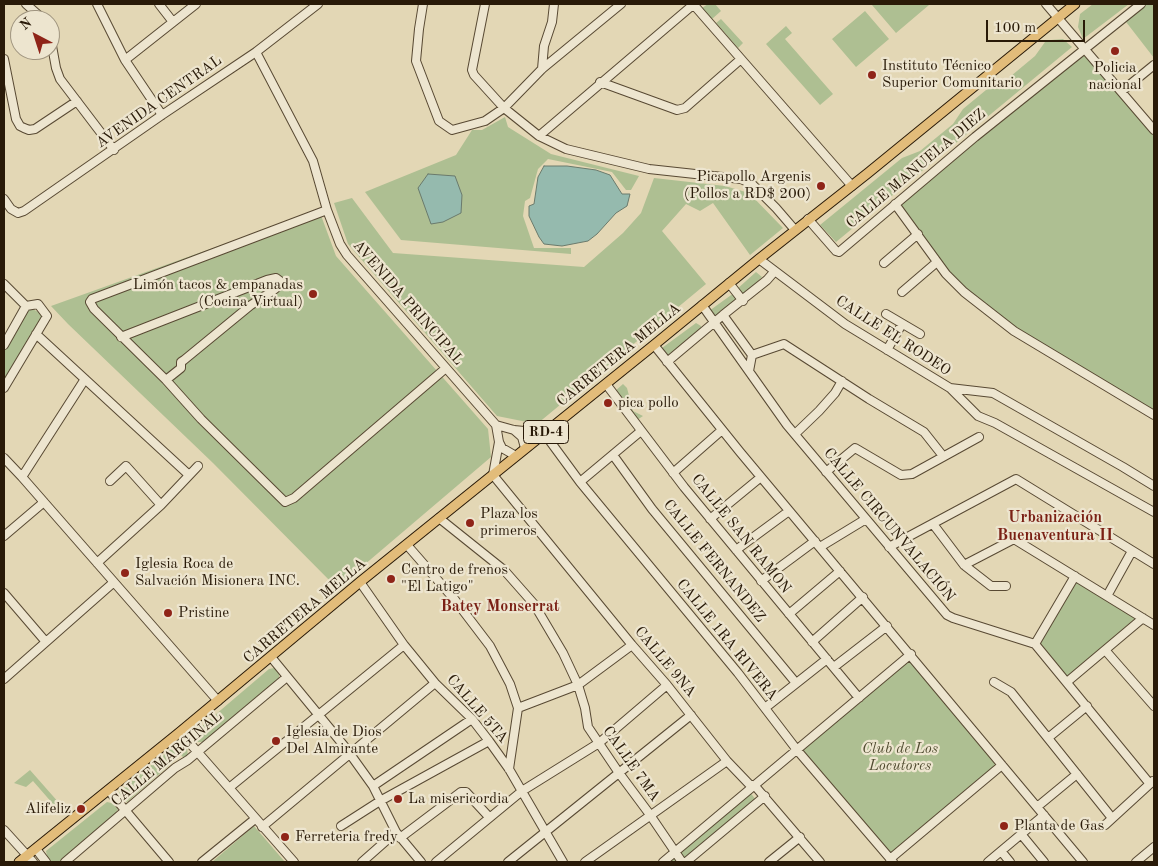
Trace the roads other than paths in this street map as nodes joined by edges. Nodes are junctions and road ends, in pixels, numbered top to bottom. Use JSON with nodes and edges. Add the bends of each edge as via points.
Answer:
{"nodes":[{"id":1,"x":97,"y":4,"type":"edge"},
{"id":2,"x":159,"y":4,"type":"edge"},
{"id":3,"x":196,"y":4,"type":"edge"},
{"id":4,"x":318,"y":4,"type":"edge"},
{"id":5,"x":423,"y":4,"type":"edge"},
{"id":6,"x":485,"y":4,"type":"edge"},
{"id":7,"x":621,"y":4,"type":"edge"},
{"id":8,"x":693,"y":4,"type":"edge"},
{"id":9,"x":1046,"y":4,"type":"edge"},
{"id":10,"x":1075,"y":4,"type":"edge"},
{"id":11,"x":1141,"y":4,"type":"edge"},
{"id":12,"x":557,"y":5,"type":"edge"},
{"id":13,"x":1058,"y":17,"type":"junction"},
{"id":14,"x":173,"y":22,"type":"junction"},
{"id":15,"x":1085,"y":48,"type":"junction"},
{"id":16,"x":256,"y":52,"type":"junction"},
{"id":17,"x":4,"y":59,"type":"edge"},
{"id":18,"x":741,"y":59,"type":"junction"},
{"id":19,"x":55,"y":60,"type":"edge"},
{"id":20,"x":125,"y":60,"type":"junction"},
{"id":21,"x":1154,"y":65,"type":"edge"},
{"id":22,"x":542,"y":69,"type":"junction"},
{"id":23,"x":600,"y":82,"type":"junction"},
{"id":24,"x":1122,"y":91,"type":"junction"},
{"id":25,"x":77,"y":101,"type":"junction"},
{"id":26,"x":504,"y":108,"type":"junction"},
{"id":27,"x":162,"y":115,"type":"junction"},
{"id":28,"x":1154,"y":130,"type":"edge"},
{"id":29,"x":539,"y":136,"type":"junction"},
{"id":30,"x":114,"y":150,"type":"junction"},
{"id":31,"x":852,"y":186,"type":"junction"},
{"id":32,"x":4,"y":199,"type":"edge"},
{"id":33,"x":895,"y":204,"type":"junction"},
{"id":34,"x":328,"y":210,"type":"junction"},
{"id":35,"x":808,"y":219,"type":"junction"},
{"id":36,"x":795,"y":230,"type":"junction"},
{"id":37,"x":918,"y":234,"type":"junction"},
{"id":38,"x":759,"y":259,"type":"junction"},
{"id":39,"x":937,"y":262,"type":"junction"},
{"id":40,"x":884,"y":263,"type":"dead end"},
{"id":41,"x":774,"y":272,"type":"junction"},
{"id":42,"x":729,"y":283,"type":"junction"},
{"id":43,"x":4,"y":284,"type":"edge"},
{"id":44,"x":902,"y":292,"type":"dead end"},
{"id":45,"x":743,"y":301,"type":"junction"},
{"id":46,"x":702,"y":305,"type":"junction"},
{"id":47,"x":26,"y":306,"type":"junction"},
{"id":48,"x":886,"y":314,"type":"dead end"},
{"id":49,"x":723,"y":316,"type":"junction"},
{"id":50,"x":714,"y":322,"type":"junction"},
{"id":51,"x":902,"y":324,"type":"junction"},
{"id":52,"x":36,"y":334,"type":"junction"},
{"id":53,"x":920,"y":334,"type":"dead end"},
{"id":54,"x":121,"y":338,"type":"junction"},
{"id":55,"x":4,"y":345,"type":"edge"},
{"id":56,"x":654,"y":345,"type":"junction"},
{"id":57,"x":887,"y":350,"type":"junction"},
{"id":58,"x":752,"y":355,"type":"junction"},
{"id":59,"x":667,"y":362,"type":"junction"},
{"id":60,"x":446,"y":368,"type":"junction"},
{"id":61,"x":749,"y":371,"type":"junction"},
{"id":62,"x":85,"y":379,"type":"junction"},
{"id":63,"x":166,"y":380,"type":"junction"},
{"id":64,"x":842,"y":381,"type":"junction"},
{"id":65,"x":606,"y":384,"type":"junction"},
{"id":66,"x":4,"y":388,"type":"edge"},
{"id":67,"x":950,"y":388,"type":"junction"},
{"id":68,"x":1154,"y":415,"type":"edge"},
{"id":69,"x":496,"y":425,"type":"junction"},
{"id":70,"x":514,"y":430,"type":"junction"},
{"id":71,"x":722,"y":430,"type":"junction"},
{"id":72,"x":642,"y":432,"type":"junction"},
{"id":73,"x":544,"y":433,"type":"junction"},
{"id":74,"x":795,"y":434,"type":"junction"},
{"id":75,"x":980,"y":437,"type":"dead end"},
{"id":76,"x":499,"y":442,"type":"junction"},
{"id":77,"x":526,"y":448,"type":"junction"},
{"id":78,"x":612,"y":455,"type":"junction"},
{"id":79,"x":516,"y":456,"type":"junction"},
{"id":80,"x":943,"y":456,"type":"junction"},
{"id":81,"x":4,"y":458,"type":"edge"},
{"id":82,"x":198,"y":466,"type":"dead end"},
{"id":83,"x":826,"y":472,"type":"junction"},
{"id":84,"x":673,"y":473,"type":"junction"},
{"id":85,"x":493,"y":474,"type":"junction"},
{"id":86,"x":189,"y":475,"type":"junction"},
{"id":87,"x":22,"y":477,"type":"junction"},
{"id":88,"x":761,"y":477,"type":"junction"},
{"id":89,"x":110,"y":481,"type":"dead end"},
{"id":90,"x":580,"y":482,"type":"junction"},
{"id":91,"x":1154,"y":486,"type":"edge"},
{"id":92,"x":44,"y":502,"type":"junction"},
{"id":93,"x":161,"y":504,"type":"junction"},
{"id":94,"x":789,"y":510,"type":"junction"},
{"id":95,"x":1154,"y":512,"type":"edge"},
{"id":96,"x":439,"y":518,"type":"junction"},
{"id":97,"x":710,"y":519,"type":"junction"},
{"id":98,"x":866,"y":519,"type":"junction"},
{"id":99,"x":933,"y":524,"type":"junction"},
{"id":100,"x":4,"y":536,"type":"edge"},
{"id":101,"x":818,"y":544,"type":"junction"},
{"id":102,"x":407,"y":545,"type":"junction"},
{"id":103,"x":889,"y":547,"type":"junction"},
{"id":104,"x":736,"y":550,"type":"junction"},
{"id":105,"x":1132,"y":551,"type":"junction"},
{"id":106,"x":97,"y":563,"type":"junction"},
{"id":107,"x":1154,"y":564,"type":"edge"},
{"id":108,"x":964,"y":565,"type":"junction"},
{"id":109,"x":840,"y":571,"type":"junction"},
{"id":110,"x":1075,"y":576,"type":"junction"},
{"id":111,"x":761,"y":581,"type":"junction"},
{"id":112,"x":114,"y":582,"type":"junction"},
{"id":113,"x":360,"y":582,"type":"junction"},
{"id":114,"x":1006,"y":586,"type":"dead end"},
{"id":115,"x":5,"y":596,"type":"edge"},
{"id":116,"x":1107,"y":596,"type":"junction"},
{"id":117,"x":863,"y":598,"type":"junction"},
{"id":118,"x":789,"y":614,"type":"junction"},
{"id":119,"x":1143,"y":618,"type":"junction"},
{"id":120,"x":1154,"y":625,"type":"edge"},
{"id":121,"x":887,"y":626,"type":"junction"},
{"id":122,"x":46,"y":642,"type":"junction"},
{"id":123,"x":812,"y":642,"type":"junction"},
{"id":124,"x":1036,"y":644,"type":"junction"},
{"id":125,"x":404,"y":645,"type":"junction"},
{"id":126,"x":632,"y":645,"type":"junction"},
{"id":127,"x":1105,"y":650,"type":"junction"},
{"id":128,"x":911,"y":654,"type":"junction"},
{"id":129,"x":271,"y":657,"type":"junction"},
{"id":130,"x":826,"y":659,"type":"junction"},
{"id":131,"x":834,"y":667,"type":"junction"},
{"id":132,"x":287,"y":677,"type":"junction"},
{"id":133,"x":4,"y":679,"type":"edge"},
{"id":134,"x":994,"y":682,"type":"dead end"},
{"id":135,"x":1067,"y":682,"type":"junction"},
{"id":136,"x":436,"y":683,"type":"junction"},
{"id":137,"x":796,"y":683,"type":"junction"},
{"id":138,"x":578,"y":685,"type":"junction"},
{"id":139,"x":667,"y":686,"type":"junction"},
{"id":140,"x":859,"y":698,"type":"junction"},
{"id":141,"x":218,"y":701,"type":"junction"},
{"id":142,"x":1087,"y":706,"type":"junction"},
{"id":143,"x":1154,"y":706,"type":"edge"},
{"id":144,"x":518,"y":708,"type":"junction"},
{"id":145,"x":765,"y":708,"type":"junction"},
{"id":146,"x":691,"y":715,"type":"junction"},
{"id":147,"x":319,"y":716,"type":"junction"},
{"id":148,"x":472,"y":719,"type":"junction"},
{"id":149,"x":180,"y":732,"type":"junction"},
{"id":150,"x":1048,"y":738,"type":"junction"},
{"id":151,"x":489,"y":741,"type":"junction"},
{"id":152,"x":598,"y":743,"type":"junction"},
{"id":153,"x":797,"y":750,"type":"junction"},
{"id":154,"x":197,"y":752,"type":"junction"},
{"id":155,"x":350,"y":755,"type":"junction"},
{"id":156,"x":727,"y":761,"type":"junction"},
{"id":157,"x":1002,"y":764,"type":"junction"},
{"id":158,"x":509,"y":769,"type":"junction"},
{"id":159,"x":618,"y":774,"type":"junction"},
{"id":160,"x":1077,"y":774,"type":"junction"},
{"id":161,"x":1152,"y":782,"type":"edge"},
{"id":162,"x":373,"y":786,"type":"junction"},
{"id":163,"x":755,"y":786,"type":"junction"},
{"id":164,"x":229,"y":788,"type":"junction"},
{"id":165,"x":109,"y":791,"type":"junction"},
{"id":166,"x":522,"y":791,"type":"junction"},
{"id":167,"x":765,"y":796,"type":"junction"},
{"id":168,"x":380,"y":800,"type":"junction"},
{"id":169,"x":1037,"y":807,"type":"junction"},
{"id":170,"x":125,"y":811,"type":"junction"},
{"id":171,"x":650,"y":815,"type":"junction"},
{"id":172,"x":1044,"y":815,"type":"junction"},
{"id":173,"x":490,"y":817,"type":"junction"},
{"id":174,"x":1112,"y":818,"type":"junction"},
{"id":175,"x":255,"y":819,"type":"junction"},
{"id":176,"x":1105,"y":825,"type":"dead end"},
{"id":177,"x":341,"y":826,"type":"dead end"},
{"id":178,"x":262,"y":827,"type":"junction"},
{"id":179,"x":4,"y":830,"type":"edge"},
{"id":180,"x":545,"y":831,"type":"junction"},
{"id":181,"x":1021,"y":834,"type":"junction"},
{"id":182,"x":398,"y":835,"type":"junction"},
{"id":183,"x":800,"y":837,"type":"junction"},
{"id":184,"x":1154,"y":847,"type":"edge"},
{"id":185,"x":36,"y":849,"type":"junction"},
{"id":186,"x":1001,"y":851,"type":"junction"},
{"id":187,"x":676,"y":852,"type":"junction"},
{"id":188,"x":30,"y":859,"type":"edge"},
{"id":189,"x":891,"y":860,"type":"edge"},
{"id":190,"x":1142,"y":860,"type":"edge"},
{"id":191,"x":19,"y":862,"type":"edge"},
{"id":192,"x":46,"y":862,"type":"edge"},
{"id":193,"x":65,"y":862,"type":"edge"},
{"id":194,"x":169,"y":862,"type":"edge"},
{"id":195,"x":202,"y":862,"type":"edge"},
{"id":196,"x":294,"y":862,"type":"edge"},
{"id":197,"x":362,"y":862,"type":"edge"},
{"id":198,"x":421,"y":862,"type":"edge"},
{"id":199,"x":436,"y":862,"type":"edge"},
{"id":200,"x":508,"y":862,"type":"edge"},
{"id":201,"x":563,"y":862,"type":"edge"},
{"id":202,"x":585,"y":862,"type":"edge"},
{"id":203,"x":663,"y":862,"type":"edge"},
{"id":204,"x":682,"y":862,"type":"edge"},
{"id":205,"x":686,"y":862,"type":"edge"},
{"id":206,"x":769,"y":862,"type":"edge"},
{"id":207,"x":820,"y":862,"type":"edge"},
{"id":208,"x":988,"y":862,"type":"edge"},
{"id":209,"x":1010,"y":862,"type":"edge"},
{"id":210,"x":1044,"y":862,"type":"edge"},
{"id":211,"x":1083,"y":862,"type":"edge"}],
"edges":[{"from":1,"to":20,"type":"street"},
{"from":2,"to":14,"type":"street"},
{"from":3,"to":14,"type":"street"},
{"from":4,"to":16,"type":"street","name":"AVENIDA CENTRAL"},
{"from":5,"to":26,"type":"street","via":[[416,61],[439,121],[452,130],[485,121]]},
{"from":6,"to":26,"type":"street","via":[[472,70]]},
{"from":7,"to":22,"type":"street"},
{"from":8,"to":18,"type":"street"},
{"from":8,"to":23,"type":"street"},
{"from":9,"to":13,"type":"street"},
{"from":10,"to":13,"type":"main road","name":"CARRETERA MELLA","number":"RD-4"},
{"from":11,"to":15,"type":"street","name":"CALLE MANUELA DIEZ"},
{"from":12,"to":22,"type":"street","via":[[544,46]]},
{"from":13,"to":15,"type":"street"},
{"from":13,"to":31,"type":"main road","name":"CARRETERA MELLA","number":"RD-4"},
{"from":14,"to":20,"type":"street"},
{"from":15,"to":24,"type":"street"},
{"from":15,"to":33,"type":"street","name":"CALLE MANUELA DIEZ"},
{"from":16,"to":27,"type":"street","name":"AVENIDA CENTRAL"},
{"from":16,"to":34,"type":"street","name":"AVENIDA PRINCIPAL","via":[[313,160]]},
{"from":17,"to":25,"type":"street","via":[[20,126],[35,129]]},
{"from":18,"to":23,"type":"street","via":[[685,108],[677,110]]},
{"from":18,"to":31,"type":"street"},
{"from":19,"to":25,"type":"street","via":[[60,79]]},
{"from":20,"to":27,"type":"street"},
{"from":21,"to":24,"type":"street"},
{"from":22,"to":26,"type":"street"},
{"from":23,"to":29,"type":"street"},
{"from":24,"to":28,"type":"street"},
{"from":25,"to":30,"type":"street"},
{"from":26,"to":29,"type":"street"},
{"from":27,"to":30,"type":"street","name":"AVENIDA CENTRAL"},
{"from":29,"to":36,"type":"street","via":[[566,149],[649,169],[741,179],[752,184]]},
{"from":30,"to":32,"type":"street","name":"AVENIDA CENTRAL","via":[[24,211],[11,209]]},
{"from":31,"to":35,"type":"main road","name":"CARRETERA MELLA","number":"RD-4"},
{"from":33,"to":35,"type":"street","name":"CALLE MANUELA DIEZ","via":[[837,252]]},
{"from":33,"to":37,"type":"street"},
{"from":34,"to":54,"type":"street","via":[[92,299],[90,302],[94,309]]},
{"from":34,"to":60,"type":"street","name":"AVENIDA PRINCIPAL","via":[[347,255]]},
{"from":35,"to":36,"type":"main road","name":"CARRETERA MELLA","number":"RD-4"},
{"from":36,"to":38,"type":"main road","name":"CARRETERA MELLA","number":"RD-4"},
{"from":37,"to":39,"type":"street"},
{"from":37,"to":40,"type":"street"},
{"from":38,"to":41,"type":"street","name":"CALLE EL RODEO"},
{"from":38,"to":42,"type":"main road","name":"CARRETERA MELLA","number":"RD-4"},
{"from":39,"to":44,"type":"street"},
{"from":39,"to":68,"type":"street","via":[[964,292],[1014,332]]},
{"from":41,"to":45,"type":"street"},
{"from":41,"to":57,"type":"street","name":"CALLE EL RODEO"},
{"from":42,"to":45,"type":"street"},
{"from":42,"to":46,"type":"main road","name":"CARRETERA MELLA","number":"RD-4"},
{"from":43,"to":47,"type":"street"},
{"from":45,"to":49,"type":"street"},
{"from":46,"to":50,"type":"street","name":"CALLE CIRCUNVALACIÓN"},
{"from":46,"to":56,"type":"main road","name":"CARRETERA MELLA","number":"RD-4"},
{"from":47,"to":52,"type":"street","via":[[38,304],[47,316]]},
{"from":47,"to":55,"type":"street"},
{"from":48,"to":51,"type":"street"},
{"from":49,"to":50,"type":"street"},
{"from":49,"to":58,"type":"street"},
{"from":50,"to":59,"type":"street"},
{"from":50,"to":61,"type":"street","name":"CALLE CIRCUNVALACIÓN"},
{"from":51,"to":53,"type":"street"},
{"from":51,"to":57,"type":"street"},
{"from":52,"to":62,"type":"street"},
{"from":52,"to":66,"type":"street"},
{"from":54,"to":63,"type":"street"},
{"from":54,"to":63,"type":"street","via":[[267,280],[276,278],[280,281],[280,285],[181,362],[181,368]]},
{"from":56,"to":59,"type":"street"},
{"from":56,"to":65,"type":"main road","name":"CARRETERA MELLA","number":"RD-4"},
{"from":57,"to":67,"type":"street","name":"CALLE EL RODEO"},
{"from":58,"to":61,"type":"street"},
{"from":58,"to":64,"type":"street","via":[[784,344]]},
{"from":59,"to":71,"type":"street"},
{"from":60,"to":63,"type":"street","via":[[294,498],[285,502]]},
{"from":60,"to":69,"type":"street","name":"AVENIDA PRINCIPAL"},
{"from":61,"to":74,"type":"street","name":"CALLE CIRCUNVALACIÓN"},
{"from":62,"to":86,"type":"street"},
{"from":62,"to":87,"type":"street"},
{"from":64,"to":74,"type":"street","via":[[820,412]]},
{"from":64,"to":80,"type":"street","via":[[924,432]]},
{"from":65,"to":72,"type":"street","name":"CALLE SAN RAMON"},
{"from":65,"to":73,"type":"main road","name":"CARRETERA MELLA","number":"RD-4"},
{"from":67,"to":91,"type":"street","name":"CALLE EL RODEO","via":[[993,393]]},
{"from":67,"to":95,"type":"street","via":[[978,416]]},
{"from":69,"to":70,"type":"street"},
{"from":69,"to":76,"type":"street"},
{"from":70,"to":73,"type":"street"},
{"from":70,"to":77,"type":"street","via":[[522,437]]},
{"from":71,"to":84,"type":"street"},
{"from":71,"to":88,"type":"street"},
{"from":72,"to":78,"type":"street"},
{"from":72,"to":84,"type":"street","name":"CALLE SAN RAMON"},
{"from":73,"to":77,"type":"main road","name":"CARRETERA MELLA","number":"RD-4"},
{"from":73,"to":90,"type":"street","name":"CALLE 1RA RIVERA"},
{"from":74,"to":83,"type":"street","name":"CALLE CIRCUNVALACIÓN"},
{"from":75,"to":80,"type":"street"},
{"from":76,"to":79,"type":"street","via":[[502,448]]},
{"from":76,"to":85,"type":"street"},
{"from":77,"to":79,"type":"main road","name":"CARRETERA MELLA","number":"RD-4"},
{"from":78,"to":90,"type":"street"},
{"from":78,"to":137,"type":"street","name":"CALLE FERNANDEZ","via":[[652,509]]},
{"from":79,"to":85,"type":"main road","name":"CARRETERA MELLA","number":"RD-4"},
{"from":80,"to":83,"type":"street","via":[[912,474],[901,475],[855,448]]},
{"from":81,"to":87,"type":"street"},
{"from":82,"to":86,"type":"street"},
{"from":83,"to":98,"type":"street","name":"CALLE CIRCUNVALACIÓN"},
{"from":84,"to":97,"type":"street","name":"CALLE SAN RAMON"},
{"from":85,"to":96,"type":"main road","name":"CARRETERA MELLA","number":"RD-4"},
{"from":85,"to":126,"type":"street","name":"CALLE 9NA"},
{"from":86,"to":93,"type":"street"},
{"from":87,"to":92,"type":"street"},
{"from":88,"to":94,"type":"street"},
{"from":88,"to":97,"type":"street"},
{"from":89,"to":93,"type":"street","via":[[126,466]]},
{"from":90,"to":145,"type":"street","name":"CALLE 1RA RIVERA"},
{"from":92,"to":100,"type":"street"},
{"from":92,"to":106,"type":"street"},
{"from":93,"to":106,"type":"street"},
{"from":94,"to":101,"type":"street"},
{"from":94,"to":104,"type":"street"},
{"from":96,"to":102,"type":"main road","name":"CARRETERA MELLA","number":"RD-4"},
{"from":96,"to":138,"type":"street","name":"CALLE 7MA","via":[[504,570],[534,604]]},
{"from":97,"to":104,"type":"street","name":"CALLE SAN RAMON"},
{"from":98,"to":101,"type":"street"},
{"from":98,"to":103,"type":"street","name":"CALLE CIRCUNVALACIÓN"},
{"from":99,"to":103,"type":"street"},
{"from":99,"to":105,"type":"street","via":[[1016,479]]},
{"from":99,"to":108,"type":"street"},
{"from":101,"to":109,"type":"street"},
{"from":101,"to":111,"type":"street"},
{"from":102,"to":113,"type":"main road","name":"CARRETERA MELLA","number":"RD-4"},
{"from":102,"to":144,"type":"street","via":[[490,646],[510,684]]},
{"from":103,"to":124,"type":"street","name":"CALLE CIRCUNVALACIÓN","via":[[950,617]]},
{"from":104,"to":111,"type":"street","name":"CALLE SAN RAMON"},
{"from":105,"to":107,"type":"street"},
{"from":105,"to":116,"type":"street"},
{"from":106,"to":112,"type":"street"},
{"from":108,"to":110,"type":"street","via":[[1014,540]]},
{"from":108,"to":114,"type":"street","via":[[991,586]]},
{"from":109,"to":117,"type":"street"},
{"from":109,"to":118,"type":"street"},
{"from":110,"to":116,"type":"street"},
{"from":110,"to":124,"type":"street"},
{"from":111,"to":118,"type":"street","name":"CALLE SAN RAMON"},
{"from":112,"to":122,"type":"street"},
{"from":112,"to":141,"type":"street"},
{"from":113,"to":125,"type":"street","name":"CALLE 5TA"},
{"from":113,"to":129,"type":"main road","name":"CARRETERA MELLA","number":"RD-4"},
{"from":115,"to":122,"type":"street"},
{"from":116,"to":119,"type":"street"},
{"from":117,"to":121,"type":"street"},
{"from":117,"to":123,"type":"street"},
{"from":118,"to":123,"type":"street","name":"CALLE SAN RAMON"},
{"from":119,"to":120,"type":"street"},
{"from":119,"to":127,"type":"street"},
{"from":121,"to":128,"type":"street"},
{"from":121,"to":131,"type":"street"},
{"from":122,"to":133,"type":"street"},
{"from":123,"to":130,"type":"street","name":"CALLE SAN RAMON"},
{"from":124,"to":135,"type":"street"},
{"from":125,"to":136,"type":"street","name":"CALLE 5TA"},
{"from":125,"to":147,"type":"street"},
{"from":126,"to":138,"type":"street"},
{"from":126,"to":139,"type":"street","name":"CALLE 9NA"},
{"from":127,"to":135,"type":"street"},
{"from":127,"to":143,"type":"street"},
{"from":128,"to":140,"type":"street"},
{"from":128,"to":157,"type":"street"},
{"from":129,"to":132,"type":"street"},
{"from":129,"to":141,"type":"main road","name":"CARRETERA MELLA","number":"RD-4"},
{"from":130,"to":131,"type":"street","name":"CALLE SAN RAMON"},
{"from":130,"to":137,"type":"street"},
{"from":131,"to":140,"type":"street","name":"CALLE SAN RAMON"},
{"from":132,"to":147,"type":"street"},
{"from":132,"to":154,"type":"street","name":"CALLE MARGINAL"},
{"from":134,"to":150,"type":"street","via":[[1010,692]]},
{"from":135,"to":142,"type":"street"},
{"from":136,"to":148,"type":"street","name":"CALLE 5TA"},
{"from":136,"to":155,"type":"street"},
{"from":137,"to":145,"type":"street"},
{"from":138,"to":144,"type":"street"},
{"from":138,"to":152,"type":"street","name":"CALLE 7MA","via":[[586,708],[588,728]]},
{"from":139,"to":146,"type":"street","name":"CALLE 9NA"},
{"from":139,"to":152,"type":"street"},
{"from":140,"to":153,"type":"street"},
{"from":141,"to":149,"type":"main road","name":"CARRETERA MELLA","number":"RD-4"},
{"from":142,"to":150,"type":"street"},
{"from":142,"to":161,"type":"street"},
{"from":144,"to":158,"type":"street"},
{"from":145,"to":153,"type":"street","name":"CALLE 1RA RIVERA"},
{"from":146,"to":156,"type":"street","name":"CALLE 9NA"},
{"from":146,"to":159,"type":"street"},
{"from":147,"to":155,"type":"street"},
{"from":147,"to":164,"type":"street"},
{"from":148,"to":151,"type":"street","name":"CALLE 5TA"},
{"from":148,"to":162,"type":"street"},
{"from":149,"to":154,"type":"street"},
{"from":149,"to":165,"type":"main road","name":"CARRETERA MELLA","number":"RD-4"},
{"from":150,"to":160,"type":"street"},
{"from":151,"to":158,"type":"street","name":"CALLE 5TA"},
{"from":151,"to":168,"type":"street"},
{"from":152,"to":159,"type":"street","name":"CALLE 7MA"},
{"from":152,"to":166,"type":"street"},
{"from":153,"to":163,"type":"street"},
{"from":153,"to":189,"type":"street","name":"CALLE 1RA RIVERA"},
{"from":154,"to":164,"type":"street"},
{"from":154,"to":170,"type":"street","name":"CALLE MARGINAL"},
{"from":155,"to":162,"type":"street"},
{"from":155,"to":178,"type":"street"},
{"from":156,"to":163,"type":"street","name":"CALLE 9NA","via":[[749,784]]},
{"from":156,"to":171,"type":"street"},
{"from":157,"to":169,"type":"street"},
{"from":157,"to":189,"type":"street"},
{"from":158,"to":166,"type":"street","name":"CALLE 5TA"},
{"from":159,"to":171,"type":"street","name":"CALLE 7MA"},
{"from":159,"to":180,"type":"street"},
{"from":160,"to":169,"type":"street"},
{"from":160,"to":174,"type":"street"},
{"from":161,"to":174,"type":"street"},
{"from":162,"to":168,"type":"street"},
{"from":163,"to":167,"type":"street","name":"CALLE 9NA"},
{"from":163,"to":187,"type":"street"},
{"from":164,"to":175,"type":"street"},
{"from":165,"to":170,"type":"street"},
{"from":165,"to":185,"type":"main road","name":"CARRETERA MELLA","number":"RD-4"},
{"from":166,"to":173,"type":"street"},
{"from":166,"to":180,"type":"street","name":"CALLE 5TA"},
{"from":167,"to":183,"type":"street","name":"CALLE 9NA"},
{"from":167,"to":205,"type":"street"},
{"from":168,"to":177,"type":"street"},
{"from":168,"to":182,"type":"street"},
{"from":169,"to":172,"type":"street"},
{"from":170,"to":193,"type":"street","name":"CALLE MARGINAL"},
{"from":170,"to":194,"type":"street"},
{"from":171,"to":187,"type":"street","name":"CALLE 7MA"},
{"from":171,"to":202,"type":"street"},
{"from":172,"to":181,"type":"street"},
{"from":172,"to":211,"type":"street"},
{"from":173,"to":182,"type":"street","via":[[466,792],[461,792]]},
{"from":173,"to":199,"type":"street"},
{"from":174,"to":176,"type":"street"},
{"from":175,"to":178,"type":"street"},
{"from":175,"to":195,"type":"street"},
{"from":178,"to":196,"type":"street"},
{"from":179,"to":188,"type":"street"},
{"from":180,"to":200,"type":"street"},
{"from":180,"to":201,"type":"street","name":"CALLE 5TA"},
{"from":181,"to":186,"type":"street"},
{"from":181,"to":210,"type":"street"},
{"from":182,"to":197,"type":"street"},
{"from":182,"to":198,"type":"street"},
{"from":183,"to":206,"type":"street"},
{"from":183,"to":207,"type":"street","name":"CALLE 9NA"},
{"from":184,"to":190,"type":"street"},
{"from":185,"to":188,"type":"main road","name":"CARRETERA MELLA","number":"RD-4"},
{"from":185,"to":192,"type":"street"},
{"from":186,"to":208,"type":"street"},
{"from":186,"to":209,"type":"street"},
{"from":187,"to":203,"type":"street"},
{"from":187,"to":204,"type":"street","name":"CALLE 7MA"},
{"from":188,"to":191,"type":"main road","name":"CARRETERA MELLA","number":"RD-4"}]}
